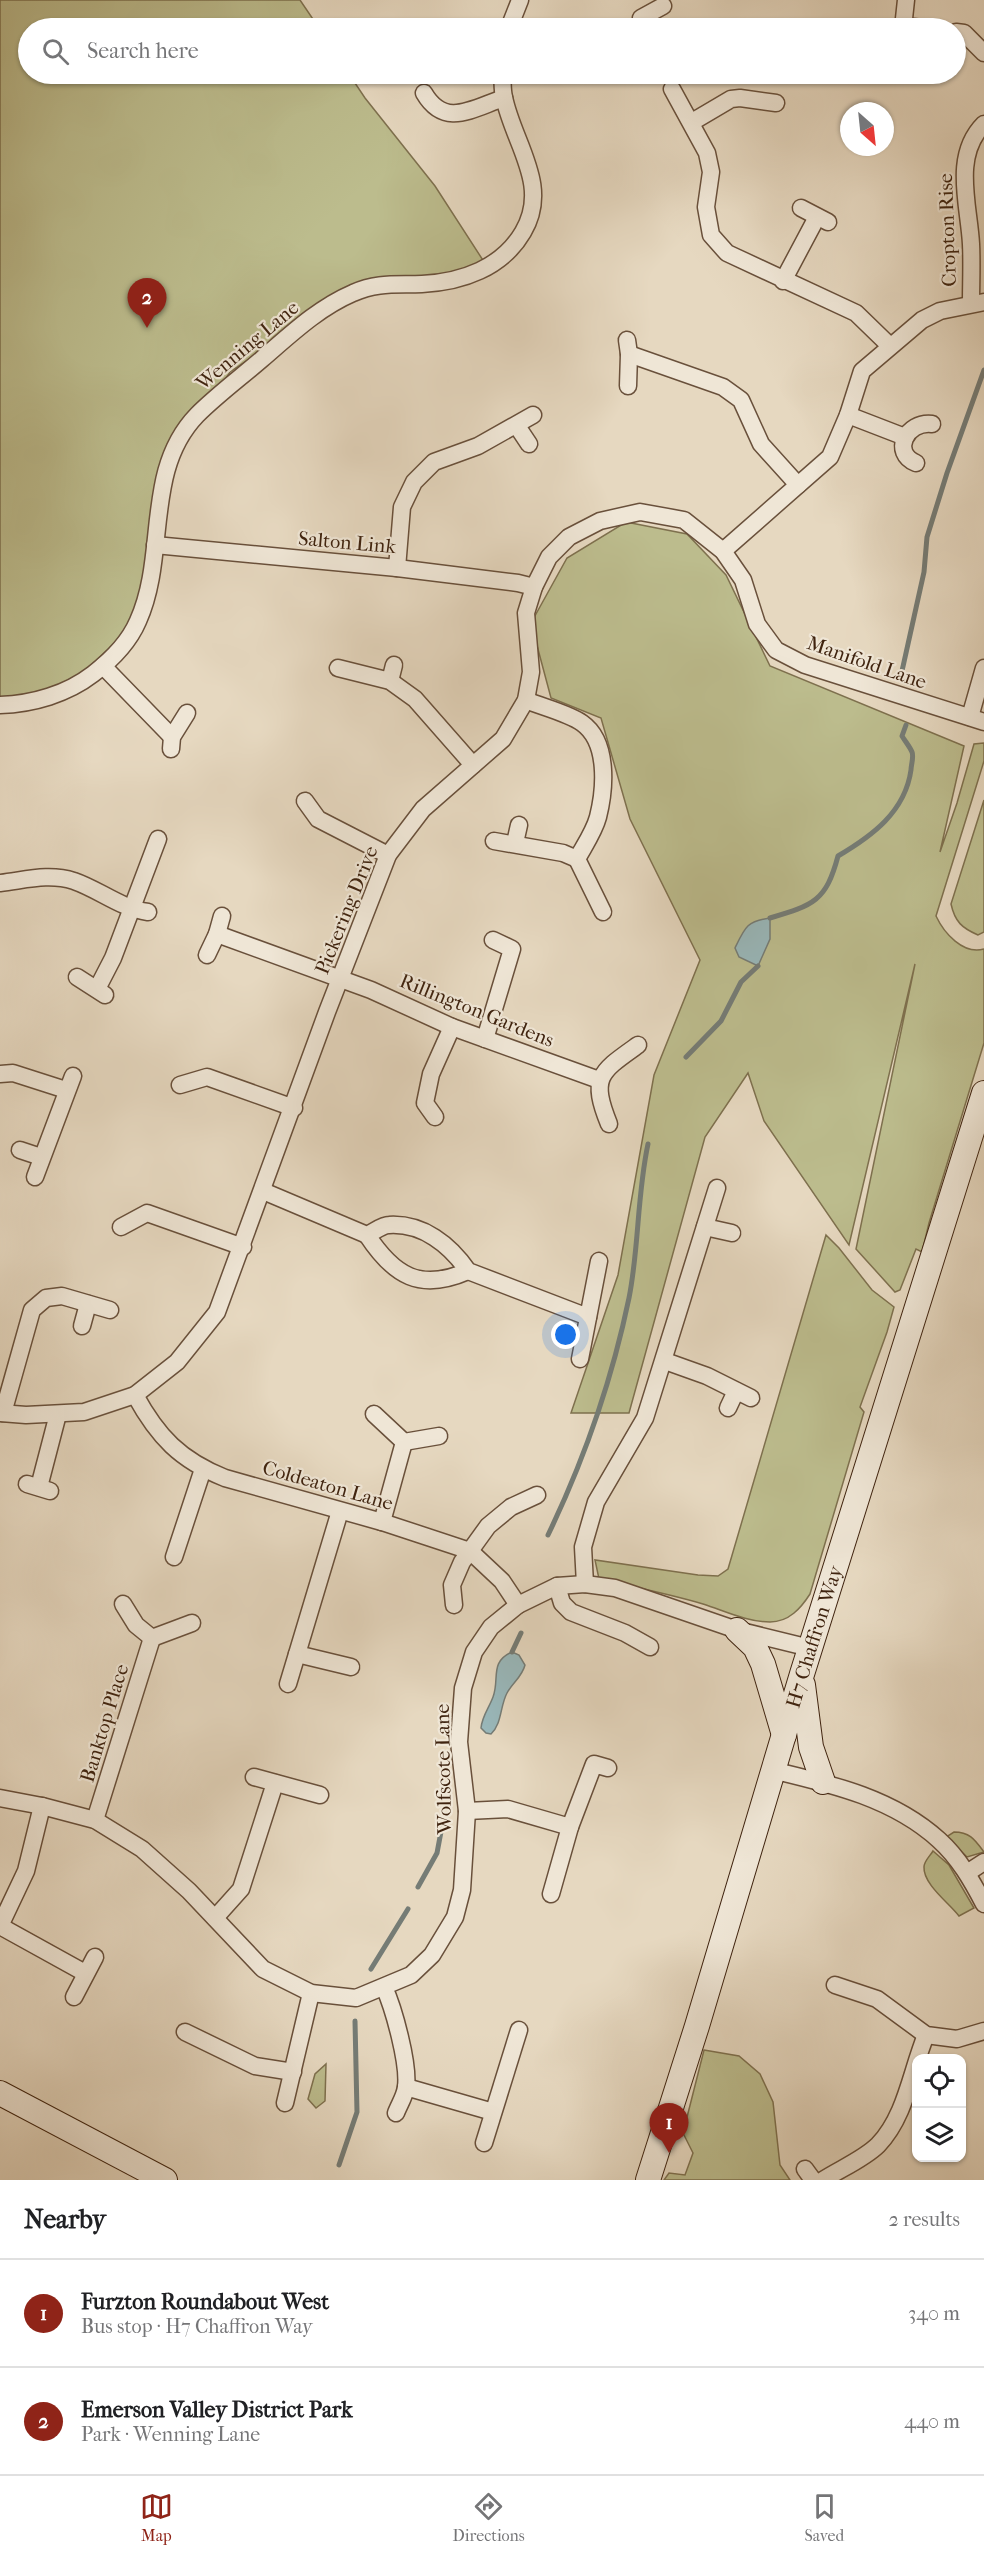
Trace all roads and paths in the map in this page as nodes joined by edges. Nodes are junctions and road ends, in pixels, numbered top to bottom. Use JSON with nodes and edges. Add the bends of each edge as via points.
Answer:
{"nodes":[{"id":1,"x":520,"y":0,"type":"edge"},
{"id":2,"x":906,"y":0,"type":"edge"},
{"id":3,"x":513,"y":18,"type":"edge"},
{"id":4,"x":904,"y":18,"type":"edge"},
{"id":5,"x":966,"y":35,"type":"edge"},
{"id":6,"x":984,"y":53,"type":"edge"},
{"id":7,"x":503,"y":84,"type":"edge"},
{"id":8,"x":672,"y":89,"type":"dead end"},
{"id":9,"x":424,"y":93,"type":"dead end"},
{"id":10,"x":504,"y":98,"type":"junction"},
{"id":11,"x":776,"y":103,"type":"dead end"},
{"id":12,"x":692,"y":122,"type":"junction"},
{"id":13,"x":984,"y":124,"type":"edge"},
{"id":14,"x":801,"y":208,"type":"dead end"},
{"id":15,"x":783,"y":281,"type":"junction"},
{"id":16,"x":978,"y":303,"type":"edge"},
{"id":17,"x":890,"y":346,"type":"junction"},
{"id":18,"x":628,"y":386,"type":"dead end"},
{"id":19,"x":533,"y":415,"type":"dead end"},
{"id":20,"x":848,"y":415,"type":"junction"},
{"id":21,"x":932,"y":424,"type":"dead end"},
{"id":22,"x":517,"y":426,"type":"junction"},
{"id":23,"x":905,"y":437,"type":"junction"},
{"id":24,"x":529,"y":444,"type":"dead end"},
{"id":25,"x":915,"y":463,"type":"dead end"},
{"id":26,"x":798,"y":485,"type":"junction"},
{"id":27,"x":155,"y":545,"type":"junction"},
{"id":28,"x":723,"y":551,"type":"junction"},
{"id":29,"x":397,"y":568,"type":"junction"},
{"id":30,"x":534,"y":587,"type":"junction"},
{"id":31,"x":103,"y":666,"type":"junction"},
{"id":32,"x":338,"y":668,"type":"dead end"},
{"id":33,"x":984,"y":668,"type":"edge"},
{"id":34,"x":526,"y":700,"type":"junction"},
{"id":35,"x":0,"y":705,"type":"edge"},
{"id":36,"x":187,"y":712,"type":"dead end"},
{"id":37,"x":977,"y":719,"type":"edge"},
{"id":38,"x":473,"y":765,"type":"junction"},
{"id":39,"x":305,"y":801,"type":"dead end"},
{"id":40,"x":519,"y":825,"type":"dead end"},
{"id":41,"x":158,"y":839,"type":"dead end"},
{"id":42,"x":494,"y":841,"type":"dead end"},
{"id":43,"x":515,"y":843,"type":"junction"},
{"id":44,"x":388,"y":855,"type":"junction"},
{"id":45,"x":577,"y":859,"type":"junction"},
{"id":46,"x":0,"y":883,"type":"edge"},
{"id":47,"x":604,"y":904,"type":"dead end"},
{"id":48,"x":140,"y":911,"type":"junction"},
{"id":49,"x":222,"y":916,"type":"dead end"},
{"id":50,"x":217,"y":934,"type":"junction"},
{"id":51,"x":493,"y":940,"type":"dead end"},
{"id":52,"x":207,"y":955,"type":"dead end"},
{"id":53,"x":77,"y":977,"type":"dead end"},
{"id":54,"x":340,"y":979,"type":"junction"},
{"id":55,"x":452,"y":1027,"type":"junction"},
{"id":56,"x":485,"y":1039,"type":"junction"},
{"id":57,"x":638,"y":1045,"type":"dead end"},
{"id":58,"x":0,"y":1074,"type":"edge"},
{"id":59,"x":599,"y":1080,"type":"junction"},
{"id":60,"x":180,"y":1085,"type":"dead end"},
{"id":61,"x":984,"y":1094,"type":"edge"},
{"id":62,"x":294,"y":1108,"type":"junction"},
{"id":63,"x":435,"y":1117,"type":"dead end"},
{"id":64,"x":609,"y":1124,"type":"dead end"},
{"id":65,"x":20,"y":1150,"type":"dead end"},
{"id":66,"x":41,"y":1157,"type":"junction"},
{"id":67,"x":35,"y":1177,"type":"dead end"},
{"id":68,"x":717,"y":1188,"type":"dead end"},
{"id":69,"x":263,"y":1191,"type":"junction"},
{"id":70,"x":121,"y":1227,"type":"dead end"},
{"id":71,"x":705,"y":1227,"type":"junction"},
{"id":72,"x":732,"y":1233,"type":"dead end"},
{"id":73,"x":367,"y":1235,"type":"junction"},
{"id":74,"x":243,"y":1247,"type":"junction"},
{"id":75,"x":599,"y":1261,"type":"dead end"},
{"id":76,"x":468,"y":1271,"type":"junction"},
{"id":77,"x":88,"y":1304,"type":"junction"},
{"id":78,"x":110,"y":1310,"type":"dead end"},
{"id":79,"x":588,"y":1317,"type":"junction"},
{"id":80,"x":82,"y":1326,"type":"dead end"},
{"id":81,"x":580,"y":1359,"type":"dead end"},
{"id":82,"x":665,"y":1361,"type":"junction"},
{"id":83,"x":135,"y":1395,"type":"junction"},
{"id":84,"x":728,"y":1408,"type":"dead end"},
{"id":85,"x":2,"y":1413,"type":"edge"},
{"id":86,"x":58,"y":1414,"type":"junction"},
{"id":87,"x":374,"y":1414,"type":"dead end"},
{"id":88,"x":439,"y":1436,"type":"dead end"},
{"id":89,"x":405,"y":1442,"type":"junction"},
{"id":90,"x":203,"y":1469,"type":"junction"},
{"id":91,"x":39,"y":1487,"type":"dead end"},
{"id":92,"x":537,"y":1495,"type":"dead end"},
{"id":93,"x":340,"y":1511,"type":"junction"},
{"id":94,"x":382,"y":1522,"type":"junction"},
{"id":95,"x":470,"y":1551,"type":"junction"},
{"id":96,"x":174,"y":1558,"type":"dead end"},
{"id":97,"x":585,"y":1584,"type":"junction"},
{"id":98,"x":557,"y":1586,"type":"junction"},
{"id":99,"x":123,"y":1604,"type":"dead end"},
{"id":100,"x":454,"y":1605,"type":"dead end"},
{"id":101,"x":518,"y":1605,"type":"junction"},
{"id":102,"x":192,"y":1623,"type":"dead end"},
{"id":103,"x":737,"y":1630,"type":"junction"},
{"id":104,"x":152,"y":1638,"type":"junction"},
{"id":105,"x":650,"y":1647,"type":"dead end"},
{"id":106,"x":810,"y":1648,"type":"junction"},
{"id":107,"x":297,"y":1654,"type":"junction"},
{"id":108,"x":351,"y":1667,"type":"dead end"},
{"id":109,"x":802,"y":1674,"type":"junction"},
{"id":110,"x":288,"y":1684,"type":"dead end"},
{"id":111,"x":784,"y":1735,"type":"junction"},
{"id":112,"x":608,"y":1768,"type":"dead end"},
{"id":113,"x":772,"y":1770,"type":"junction"},
{"id":114,"x":254,"y":1777,"type":"dead end"},
{"id":115,"x":823,"y":1782,"type":"junction"},
{"id":116,"x":275,"y":1783,"type":"junction"},
{"id":117,"x":320,"y":1795,"type":"dead end"},
{"id":118,"x":0,"y":1798,"type":"edge"},
{"id":119,"x":42,"y":1806,"type":"junction"},
{"id":120,"x":467,"y":1811,"type":"junction"},
{"id":121,"x":95,"y":1820,"type":"junction"},
{"id":122,"x":570,"y":1827,"type":"junction"},
{"id":123,"x":984,"y":1862,"type":"edge"},
{"id":124,"x":967,"y":1873,"type":"junction"},
{"id":125,"x":550,"y":1894,"type":"dead end"},
{"id":126,"x":984,"y":1904,"type":"edge"},
{"id":127,"x":214,"y":1918,"type":"junction"},
{"id":128,"x":0,"y":1926,"type":"edge"},
{"id":129,"x":95,"y":1957,"type":"dead end"},
{"id":130,"x":85,"y":1973,"type":"junction"},
{"id":131,"x":835,"y":1984,"type":"dead end"},
{"id":132,"x":384,"y":1987,"type":"junction"},
{"id":133,"x":311,"y":1994,"type":"junction"},
{"id":134,"x":74,"y":1997,"type":"dead end"},
{"id":135,"x":519,"y":2030,"type":"dead end"},
{"id":136,"x":984,"y":2031,"type":"edge"},
{"id":137,"x":185,"y":2032,"type":"dead end"},
{"id":138,"x":926,"y":2035,"type":"junction"},
{"id":139,"x":293,"y":2072,"type":"junction"},
{"id":140,"x":406,"y":2087,"type":"junction"},
{"id":141,"x":0,"y":2093,"type":"edge"},
{"id":142,"x":285,"y":2103,"type":"dead end"},
{"id":143,"x":492,"y":2112,"type":"junction"},
{"id":144,"x":396,"y":2114,"type":"dead end"},
{"id":145,"x":484,"y":2144,"type":"dead end"},
{"id":146,"x":165,"y":2180,"type":"edge"},
{"id":147,"x":648,"y":2180,"type":"edge"},
{"id":148,"x":823,"y":2180,"type":"edge"}],
"edges":[{"from":1,"to":3,"type":"street"},
{"from":2,"to":4,"type":"street"},
{"from":5,"to":6,"type":"street"},
{"from":7,"to":10,"type":"street","name":"Wenning Lane"},
{"from":8,"to":12,"type":"street"},
{"from":9,"to":10,"type":"street","via":[[431,106],[443,113],[459,113]]},
{"from":10,"to":27,"type":"street","name":"Wenning Lane","via":[[533,187],[533,206],[523,232],[488,268],[456,279],[423,284],[387,283],[353,292],[319,312],[235,382],[196,417],[173,451],[163,484]]},
{"from":11,"to":12,"type":"street","via":[[731,99]]},
{"from":12,"to":15,"type":"street","via":[[707,153],[711,172],[706,207],[711,235],[727,253]]},
{"from":13,"to":16,"type":"street","name":"Cropton Rise","via":[[965,164],[964,191]]},
{"from":14,"to":15,"type":"street","via":[[822,220]]},
{"from":15,"to":17,"type":"street","via":[[855,313]]},
{"from":16,"to":17,"type":"street","via":[[940,311]]},
{"from":17,"to":20,"type":"street","via":[[862,371]]},
{"from":18,"to":26,"type":"street","via":[[628,347],[732,393],[741,400],[761,444]]},
{"from":19,"to":22,"type":"street"},
{"from":20,"to":23,"type":"street"},
{"from":20,"to":26,"type":"street","via":[[830,457]]},
{"from":21,"to":23,"type":"street","via":[[918,425]]},
{"from":22,"to":24,"type":"street"},
{"from":22,"to":29,"type":"street","via":[[434,462],[414,482],[402,507]]},
{"from":23,"to":25,"type":"street","via":[[905,453]]},
{"from":26,"to":28,"type":"street"},
{"from":27,"to":29,"type":"street","name":"Salton Link"},
{"from":27,"to":31,"type":"street","name":"Wenning Lane","via":[[152,573],[138,621]]},
{"from":28,"to":30,"type":"street","name":"Pickering Drive","via":[[684,520],[640,512],[600,521],[569,537],[549,557]]},
{"from":28,"to":37,"type":"street","name":"Manifold Lane","via":[[743,580],[757,624],[776,650],[805,665]]},
{"from":29,"to":30,"type":"street","name":"Salton Link"},
{"from":30,"to":34,"type":"street","name":"Pickering Drive","via":[[526,613],[531,672]]},
{"from":31,"to":35,"type":"street","name":"Wenning Lane","via":[[78,685],[44,699]]},
{"from":31,"to":36,"type":"street","via":[[172,743]]},
{"from":32,"to":38,"type":"street","via":[[392,673]]},
{"from":33,"to":37,"type":"street"},
{"from":34,"to":38,"type":"street","name":"Pickering Drive","via":[[503,739]]},
{"from":34,"to":45,"type":"street","via":[[581,723],[595,737],[602,761],[603,788],[597,819]]},
{"from":38,"to":44,"type":"street","name":"Pickering Drive","via":[[423,809]]},
{"from":39,"to":44,"type":"street","via":[[318,819]]},
{"from":40,"to":43,"type":"street"},
{"from":41,"to":48,"type":"street"},
{"from":42,"to":43,"type":"street"},
{"from":43,"to":45,"type":"street"},
{"from":44,"to":54,"type":"street","name":"Pickering Drive"},
{"from":45,"to":47,"type":"street"},
{"from":46,"to":48,"type":"street","via":[[45,876],[75,881]]},
{"from":48,"to":53,"type":"street","via":[[113,958],[101,992]]},
{"from":49,"to":50,"type":"street"},
{"from":50,"to":52,"type":"street"},
{"from":50,"to":54,"type":"street","name":"Rillington Gardens"},
{"from":51,"to":56,"type":"street","via":[[512,949]]},
{"from":54,"to":55,"type":"street","name":"Rillington Gardens"},
{"from":54,"to":62,"type":"street","name":"Pickering Drive"},
{"from":55,"to":56,"type":"street","name":"Rillington Gardens"},
{"from":55,"to":63,"type":"street","via":[[431,1074],[425,1103]]},
{"from":56,"to":59,"type":"street","name":"Rillington Gardens"},
{"from":57,"to":59,"type":"street","via":[[609,1066]]},
{"from":58,"to":66,"type":"street","via":[[69,1083]]},
{"from":59,"to":64,"type":"street","via":[[599,1101]]},
{"from":60,"to":62,"type":"street","via":[[207,1077]]},
{"from":61,"to":106,"type":"street","name":"H7 Chaffron Way"},
{"from":62,"to":69,"type":"street","name":"Pickering Drive"},
{"from":65,"to":66,"type":"street"},
{"from":66,"to":67,"type":"street"},
{"from":68,"to":71,"type":"street"},
{"from":69,"to":73,"type":"street"},
{"from":69,"to":74,"type":"street","name":"Pickering Drive"},
{"from":70,"to":74,"type":"street","via":[[147,1213]]},
{"from":71,"to":72,"type":"street"},
{"from":71,"to":82,"type":"street"},
{"from":73,"to":76,"type":"street","via":[[387,1225],[413,1228],[438,1239]]},
{"from":73,"to":76,"type":"street","via":[[392,1268],[410,1276],[432,1282]]},
{"from":74,"to":83,"type":"street","name":"Pickering Drive","via":[[218,1312],[177,1362]]},
{"from":75,"to":79,"type":"street"},
{"from":76,"to":79,"type":"street"},
{"from":77,"to":78,"type":"street"},
{"from":77,"to":80,"type":"street"},
{"from":77,"to":85,"type":"street","via":[[62,1296],[46,1298],[32,1310]]},
{"from":79,"to":81,"type":"street"},
{"from":82,"to":84,"type":"street","via":[[744,1395]]},
{"from":82,"to":97,"type":"street","via":[[645,1418],[596,1503],[584,1547]]},
{"from":83,"to":86,"type":"street","name":"Pickering Drive","via":[[84,1412]]},
{"from":83,"to":90,"type":"street","name":"Coldeaton Lane","via":[[145,1414],[177,1453]]},
{"from":85,"to":86,"type":"street","name":"Pickering Drive"},
{"from":86,"to":91,"type":"street"},
{"from":87,"to":89,"type":"street"},
{"from":88,"to":89,"type":"street"},
{"from":89,"to":94,"type":"street"},
{"from":90,"to":93,"type":"street","name":"Coldeaton Lane"},
{"from":90,"to":96,"type":"street"},
{"from":92,"to":95,"type":"street","via":[[511,1507],[488,1526]]},
{"from":93,"to":94,"type":"street","name":"Coldeaton Lane"},
{"from":93,"to":107,"type":"street"},
{"from":94,"to":95,"type":"street","name":"Coldeaton Lane"},
{"from":95,"to":100,"type":"street","via":[[452,1585]]},
{"from":95,"to":101,"type":"street","name":"Coldeaton Lane","via":[[502,1581]]},
{"from":97,"to":98,"type":"street","name":"Wolfscote Lane"},
{"from":97,"to":103,"type":"street","name":"Wolfscote Lane","via":[[615,1588]]},
{"from":98,"to":101,"type":"street","name":"Wolfscote Lane"},
{"from":98,"to":105,"type":"street","via":[[562,1603],[571,1612]]},
{"from":99,"to":104,"type":"street","via":[[136,1625]]},
{"from":101,"to":120,"type":"street","name":"Wolfscote Lane","via":[[491,1627],[474,1652],[463,1688],[459,1742]]},
{"from":102,"to":104,"type":"street"},
{"from":103,"to":106,"type":"street","name":"Wolfscote Lane"},
{"from":103,"to":111,"type":"street","via":[[754,1647],[763,1664]]},
{"from":104,"to":121,"type":"street","name":"Banktop Place"},
{"from":106,"to":109,"type":"street","name":"H7 Chaffron Way"},
{"from":107,"to":108,"type":"street"},
{"from":107,"to":110,"type":"street"},
{"from":109,"to":111,"type":"street","name":"H7 Chaffron Way"},
{"from":109,"to":115,"type":"street","via":[[812,1747]]},
{"from":111,"to":113,"type":"street","name":"H7 Chaffron Way"},
{"from":112,"to":122,"type":"street","via":[[594,1764]]},
{"from":113,"to":115,"type":"street"},
{"from":113,"to":147,"type":"street","name":"H7 Chaffron Way"},
{"from":114,"to":116,"type":"street"},
{"from":115,"to":124,"type":"street","via":[[877,1800],[909,1818],[940,1841]]},
{"from":116,"to":117,"type":"street"},
{"from":116,"to":127,"type":"street","via":[[241,1889]]},
{"from":118,"to":119,"type":"street","name":"Wolfscote Lane"},
{"from":119,"to":121,"type":"street","name":"Wolfscote Lane"},
{"from":119,"to":128,"type":"street","via":[[26,1871]]},
{"from":120,"to":122,"type":"street","via":[[508,1809]]},
{"from":120,"to":132,"type":"street","name":"Wolfscote Lane","via":[[462,1890],[455,1917],[432,1955],[411,1975]]},
{"from":121,"to":127,"type":"street","name":"Wolfscote Lane","via":[[142,1849]]},
{"from":122,"to":125,"type":"street"},
{"from":123,"to":124,"type":"street"},
{"from":124,"to":126,"type":"street"},
{"from":127,"to":133,"type":"street","name":"Wolfscote Lane","via":[[263,1969]]},
{"from":128,"to":130,"type":"street"},
{"from":129,"to":130,"type":"street"},
{"from":130,"to":134,"type":"street"},
{"from":131,"to":138,"type":"street","via":[[877,1999]]},
{"from":132,"to":133,"type":"street","name":"Wolfscote Lane","via":[[356,1998]]},
{"from":132,"to":140,"type":"street","via":[[392,2004]]},
{"from":133,"to":139,"type":"street"},
{"from":135,"to":143,"type":"street"},
{"from":136,"to":138,"type":"street","via":[[957,2039]]},
{"from":137,"to":139,"type":"street","via":[[212,2035],[255,2066]]},
{"from":138,"to":148,"type":"street","via":[[898,2120],[877,2146]]},
{"from":139,"to":142,"type":"street"},
{"from":140,"to":143,"type":"street"},
{"from":140,"to":144,"type":"street"},
{"from":141,"to":146,"type":"street"},
{"from":143,"to":145,"type":"street"}]}
